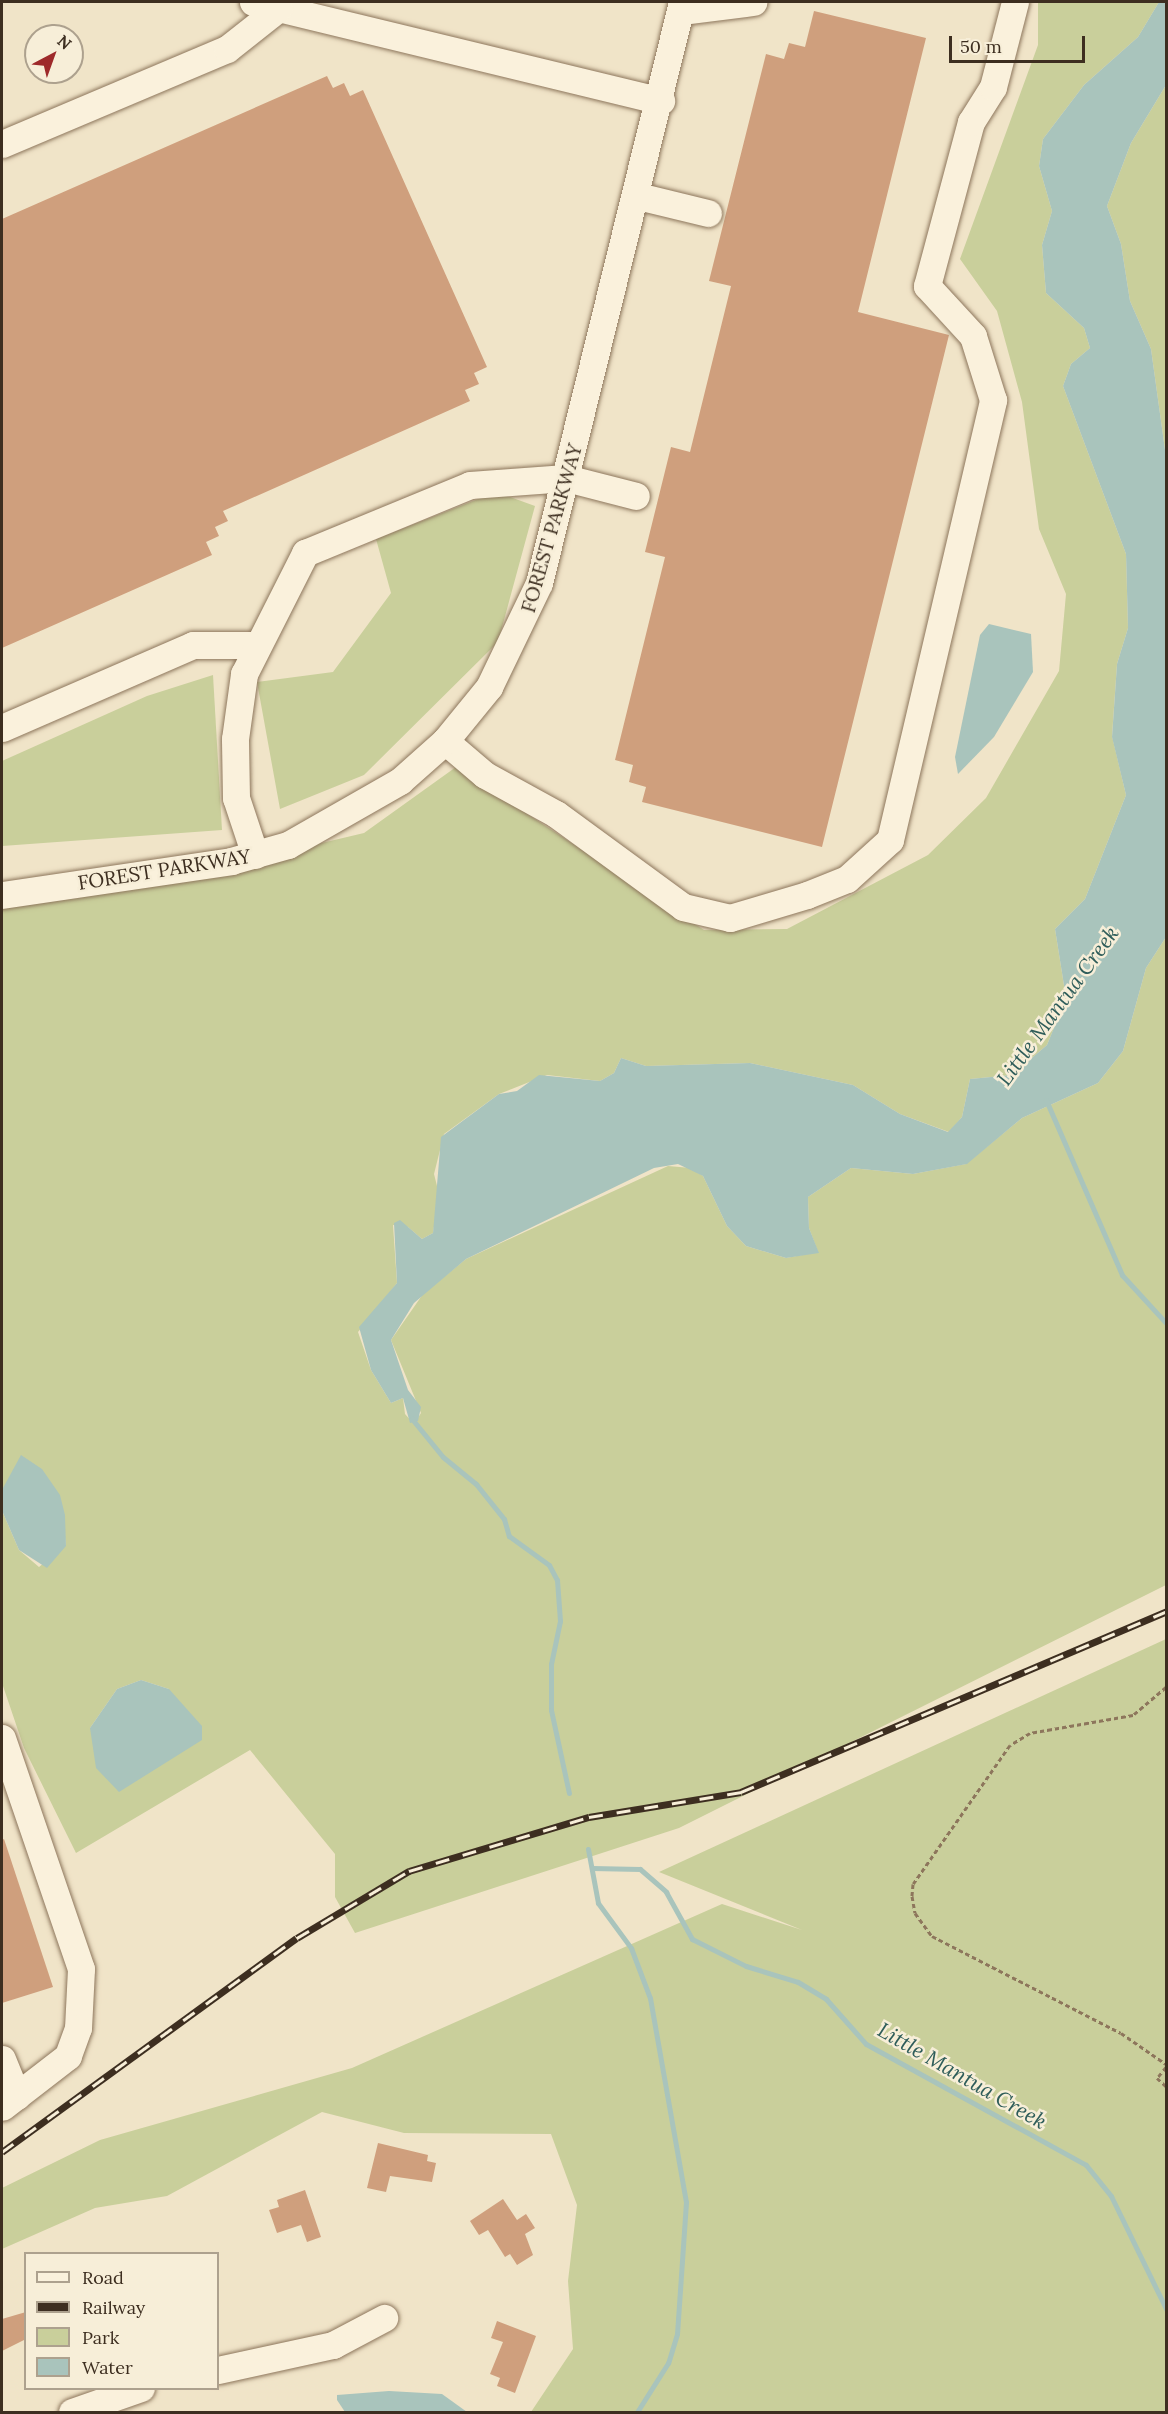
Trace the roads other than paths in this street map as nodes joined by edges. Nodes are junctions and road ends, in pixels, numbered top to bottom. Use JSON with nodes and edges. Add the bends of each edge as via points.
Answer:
{"nodes":[{"id":1,"x":253,"y":2,"type":"edge"},
{"id":2,"x":753,"y":2,"type":"edge"},
{"id":3,"x":1015,"y":2,"type":"edge"},
{"id":4,"x":681,"y":6,"type":"edge"},
{"id":5,"x":279,"y":8,"type":"junction"},
{"id":6,"x":661,"y":101,"type":"junction"},
{"id":7,"x":2,"y":144,"type":"edge"},
{"id":8,"x":638,"y":195,"type":"junction"},
{"id":9,"x":708,"y":213,"type":"dead end"},
{"id":10,"x":566,"y":478,"type":"junction"},
{"id":11,"x":636,"y":496,"type":"dead end"},
{"id":12,"x":257,"y":645,"type":"junction"},
{"id":13,"x":2,"y":728,"type":"edge"},
{"id":14,"x":444,"y":741,"type":"junction"},
{"id":15,"x":255,"y":855,"type":"junction"},
{"id":16,"x":2,"y":895,"type":"edge"},
{"id":17,"x":2,"y":1738,"type":"edge"},
{"id":18,"x":2,"y":2059,"type":"edge"},
{"id":19,"x":9,"y":2101,"type":"edge"},
{"id":20,"x":384,"y":2318,"type":"dead end"},
{"id":21,"x":219,"y":2370,"type":"edge"},
{"id":22,"x":135,"y":2390,"type":"edge"},
{"id":23,"x":72,"y":2412,"type":"edge"}],
"edges":[{"from":1,"to":5,"type":"street"},
{"from":2,"to":4,"type":"street"},
{"from":3,"to":14,"type":"street","via":[[993,87],[971,122],[927,286],[973,336],[993,400],[890,840],[847,879],[807,896],[730,918],[683,908],[556,814],[485,775]]},
{"from":4,"to":6,"type":"street","name":"FOREST PARKWAY"},
{"from":5,"to":6,"type":"street"},
{"from":5,"to":7,"type":"street","via":[[227,49]]},
{"from":6,"to":8,"type":"street","name":"FOREST PARKWAY"},
{"from":8,"to":9,"type":"street"},
{"from":8,"to":10,"type":"street","name":"FOREST PARKWAY"},
{"from":10,"to":11,"type":"street"},
{"from":10,"to":12,"type":"street","via":[[470,485],[305,553]]},
{"from":10,"to":14,"type":"street","name":"FOREST PARKWAY","via":[[528,614],[489,687]]},
{"from":12,"to":13,"type":"street","via":[[193,645]]},
{"from":12,"to":15,"type":"street","via":[[244,674],[235,739],[236,798]]},
{"from":14,"to":15,"type":"street","name":"FOREST PARKWAY","via":[[400,781],[352,811],[288,845]]},
{"from":15,"to":16,"type":"street","name":"FOREST PARKWAY"},
{"from":17,"to":19,"type":"street","via":[[81,1968],[78,2028],[68,2056]]},
{"from":18,"to":19,"type":"street"},
{"from":20,"to":21,"type":"street","via":[[333,2345]]},
{"from":22,"to":23,"type":"street"}]}
